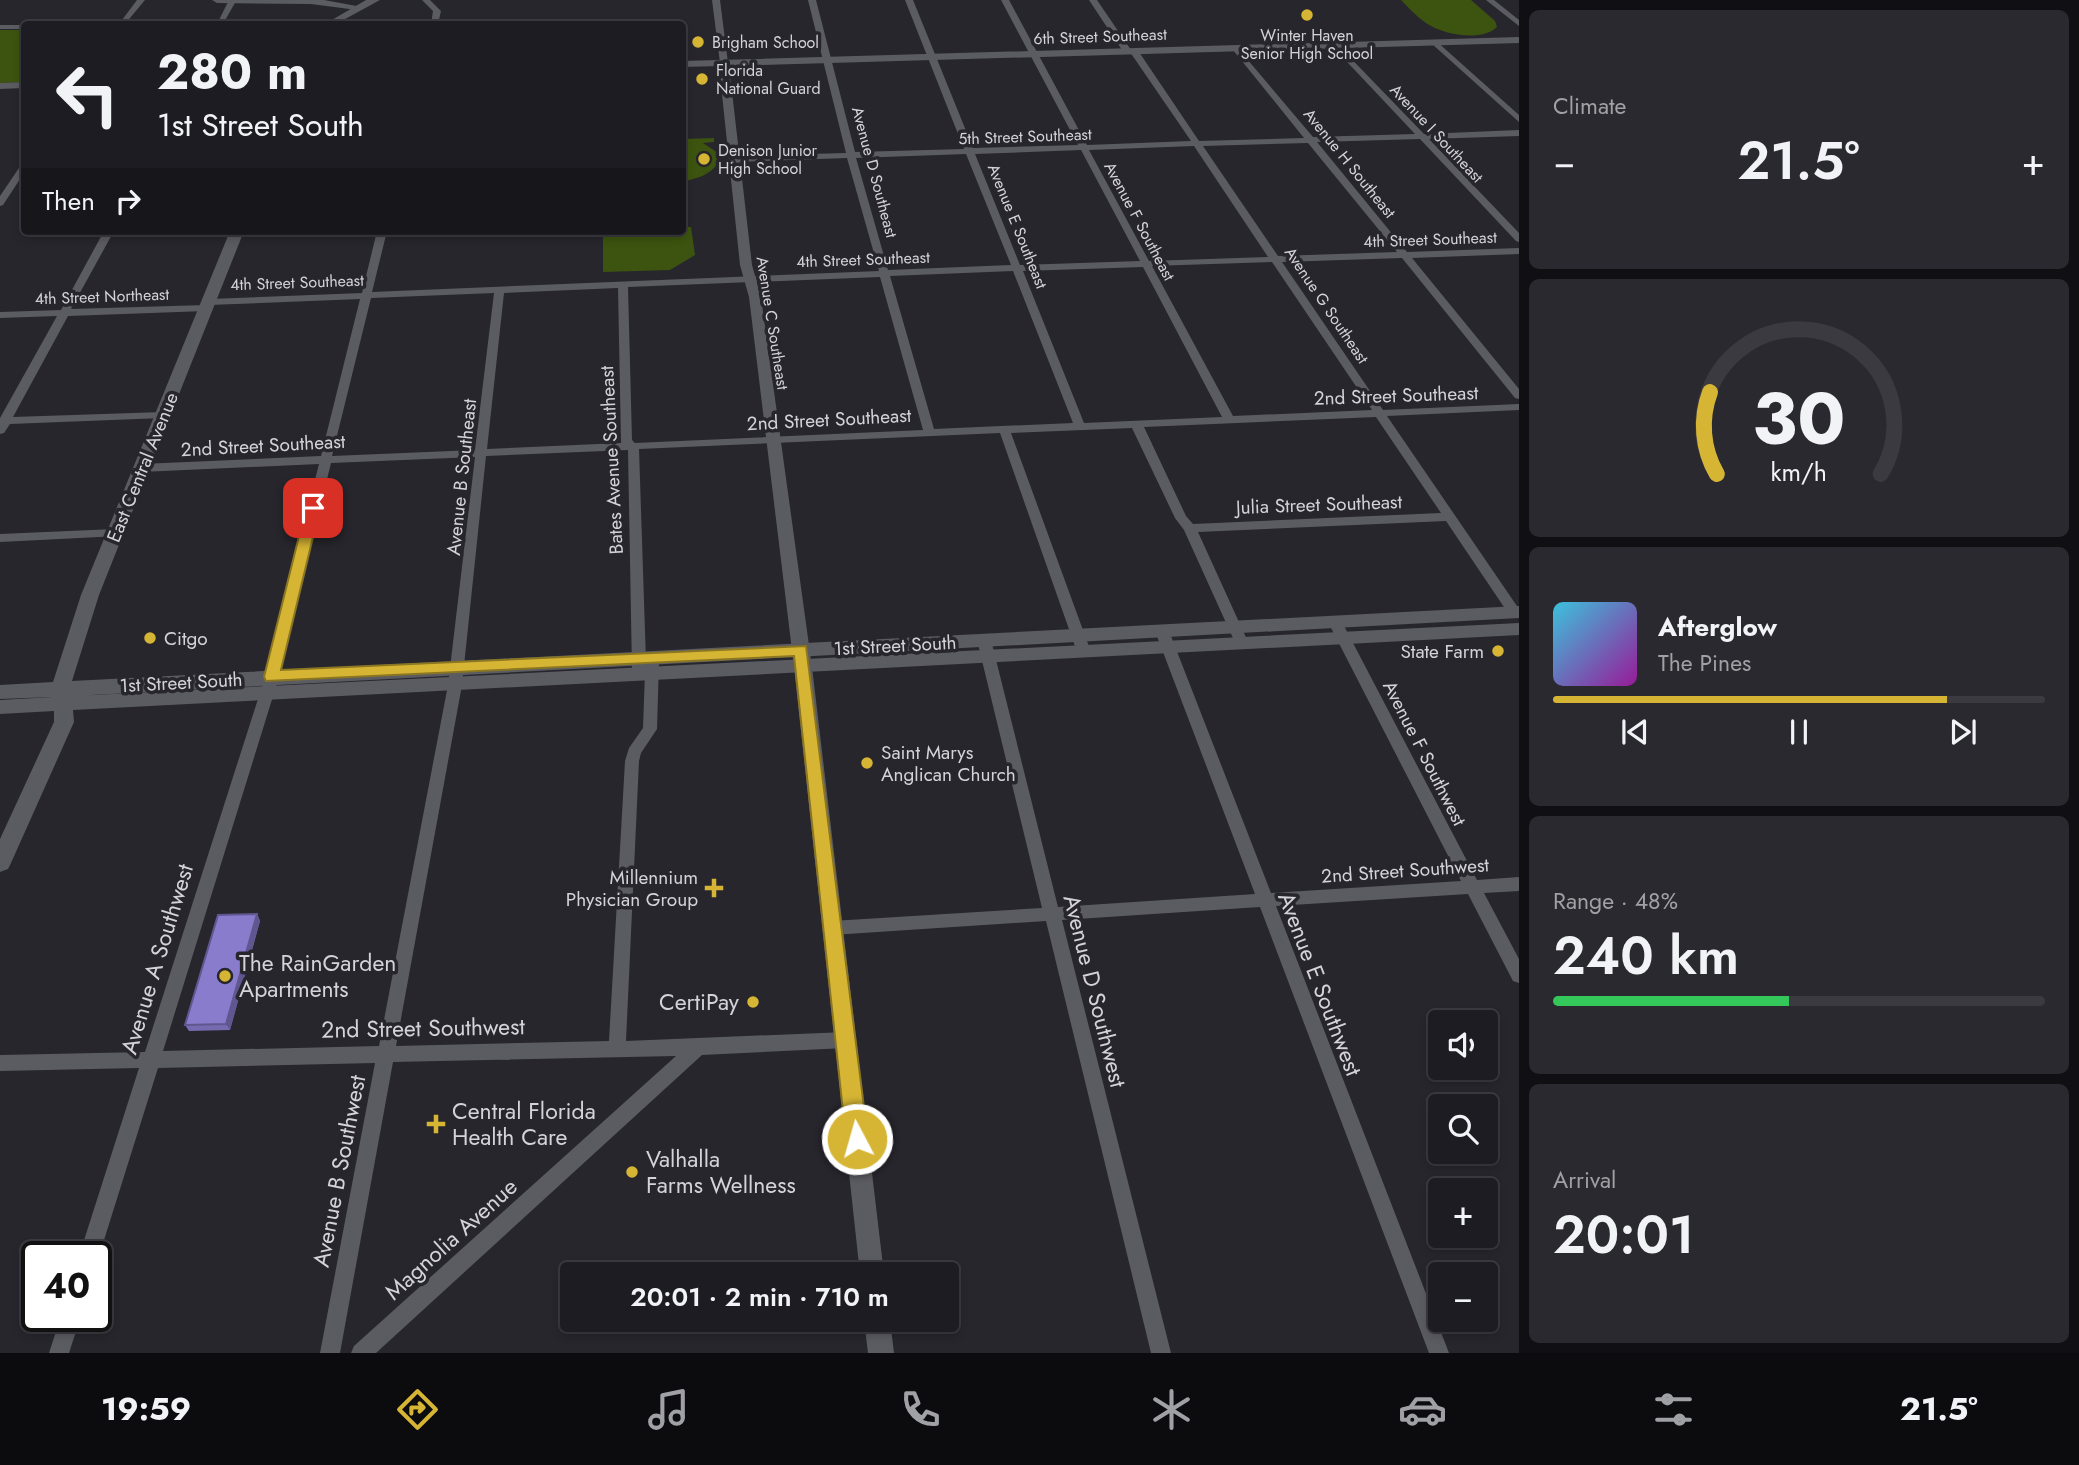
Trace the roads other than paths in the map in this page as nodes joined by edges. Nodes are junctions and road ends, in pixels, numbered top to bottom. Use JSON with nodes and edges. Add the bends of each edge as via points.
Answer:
{"nodes":[{"id":1,"x":141,"y":0,"type":"edge"},
{"id":2,"x":217,"y":0,"type":"edge"},
{"id":3,"x":375,"y":0,"type":"edge"},
{"id":4,"x":426,"y":0,"type":"edge"},
{"id":5,"x":716,"y":0,"type":"edge"},
{"id":6,"x":812,"y":0,"type":"edge"},
{"id":7,"x":909,"y":0,"type":"edge"},
{"id":8,"x":1005,"y":0,"type":"edge"},
{"id":9,"x":1093,"y":0,"type":"edge"},
{"id":10,"x":1490,"y":0,"type":"edge"},
{"id":11,"x":232,"y":1,"type":"edge"},
{"id":12,"x":357,"y":7,"type":"junction"},
{"id":13,"x":124,"y":21,"type":"edge"},
{"id":14,"x":222,"y":21,"type":"edge"},
{"id":15,"x":335,"y":21,"type":"edge"},
{"id":16,"x":436,"y":21,"type":"edge"},
{"id":17,"x":1519,"y":24,"type":"edge"},
{"id":18,"x":0,"y":27,"type":"edge"},
{"id":19,"x":21,"y":27,"type":"edge"},
{"id":20,"x":1519,"y":40,"type":"edge"},
{"id":21,"x":1435,"y":42,"type":"junction"},
{"id":22,"x":1336,"y":45,"type":"junction"},
{"id":23,"x":1236,"y":48,"type":"junction"},
{"id":24,"x":1130,"y":51,"type":"junction"},
{"id":25,"x":1033,"y":54,"type":"junction"},
{"id":26,"x":931,"y":57,"type":"junction"},
{"id":27,"x":828,"y":60,"type":"junction"},
{"id":28,"x":724,"y":63,"type":"junction"},
{"id":29,"x":686,"y":64,"type":"edge"},
{"id":30,"x":21,"y":85,"type":"edge"},
{"id":31,"x":0,"y":86,"type":"edge"},
{"id":32,"x":1519,"y":119,"type":"edge"},
{"id":33,"x":1519,"y":133,"type":"edge"},
{"id":34,"x":1421,"y":136,"type":"junction"},
{"id":35,"x":1315,"y":140,"type":"junction"},
{"id":36,"x":1196,"y":145,"type":"junction"},
{"id":37,"x":1083,"y":149,"type":"junction"},
{"id":38,"x":969,"y":152,"type":"junction"},
{"id":39,"x":851,"y":155,"type":"junction"},
{"id":40,"x":733,"y":159,"type":"junction"},
{"id":41,"x":20,"y":179,"type":"edge"},
{"id":42,"x":0,"y":181,"type":"edge"},
{"id":43,"x":0,"y":203,"type":"edge"},
{"id":44,"x":107,"y":235,"type":"edge"},
{"id":45,"x":235,"y":235,"type":"edge"},
{"id":46,"x":381,"y":235,"type":"edge"},
{"id":47,"x":1519,"y":239,"type":"edge"},
{"id":48,"x":1519,"y":251,"type":"edge"},
{"id":49,"x":1405,"y":256,"type":"junction"},
{"id":50,"x":1277,"y":261,"type":"junction"},
{"id":51,"x":1145,"y":263,"type":"junction"},
{"id":52,"x":1016,"y":268,"type":"junction"},
{"id":53,"x":884,"y":273,"type":"junction"},
{"id":54,"x":751,"y":279,"type":"junction"},
{"id":55,"x":623,"y":285,"type":"junction"},
{"id":56,"x":499,"y":290,"type":"junction"},
{"id":57,"x":365,"y":295,"type":"junction"},
{"id":58,"x":207,"y":305,"type":"junction"},
{"id":59,"x":64,"y":313,"type":"junction"},
{"id":60,"x":0,"y":315,"type":"edge"},
{"id":61,"x":1519,"y":396,"type":"edge"},
{"id":62,"x":1519,"y":407,"type":"edge"},
{"id":63,"x":1379,"y":414,"type":"junction"},
{"id":64,"x":163,"y":415,"type":"junction"},
{"id":65,"x":1229,"y":419,"type":"junction"},
{"id":66,"x":1136,"y":423,"type":"junction"},
{"id":67,"x":2,"y":425,"type":"edge"},
{"id":68,"x":1080,"y":426,"type":"junction"},
{"id":69,"x":1004,"y":429,"type":"junction"},
{"id":70,"x":929,"y":432,"type":"junction"},
{"id":71,"x":773,"y":439,"type":"junction"},
{"id":72,"x":633,"y":446,"type":"junction"},
{"id":73,"x":481,"y":453,"type":"junction"},
{"id":74,"x":325,"y":460,"type":"junction"},
{"id":75,"x":142,"y":468,"type":"junction"},
{"id":76,"x":1450,"y":517,"type":"junction"},
{"id":77,"x":1190,"y":528,"type":"junction"},
{"id":78,"x":115,"y":533,"type":"junction"},
{"id":79,"x":0,"y":538,"type":"edge"},
{"id":80,"x":1518,"y":618,"type":"edge"},
{"id":81,"x":1340,"y":630,"type":"junction"},
{"id":82,"x":1238,"y":636,"type":"junction"},
{"id":83,"x":1166,"y":639,"type":"junction"},
{"id":84,"x":1081,"y":644,"type":"junction"},
{"id":85,"x":986,"y":649,"type":"junction"},
{"id":86,"x":802,"y":658,"type":"junction"},
{"id":87,"x":646,"y":666,"type":"junction"},
{"id":88,"x":456,"y":676,"type":"junction"},
{"id":89,"x":269,"y":686,"type":"junction"},
{"id":90,"x":0,"y":692,"type":"edge"},
{"id":91,"x":62,"y":697,"type":"junction"},
{"id":92,"x":0,"y":707,"type":"edge"},
{"id":93,"x":0,"y":863,"type":"edge"},
{"id":94,"x":1519,"y":884,"type":"edge"},
{"id":95,"x":1472,"y":887,"type":"junction"},
{"id":96,"x":1263,"y":900,"type":"junction"},
{"id":97,"x":1052,"y":913,"type":"junction"},
{"id":98,"x":832,"y":928,"type":"junction"},
{"id":99,"x":1519,"y":976,"type":"edge"},
{"id":100,"x":846,"y":1040,"type":"junction"},
{"id":101,"x":698,"y":1047,"type":"junction"},
{"id":102,"x":617,"y":1049,"type":"junction"},
{"id":103,"x":386,"y":1052,"type":"junction"},
{"id":104,"x":152,"y":1058,"type":"junction"},
{"id":105,"x":0,"y":1063,"type":"edge"},
{"id":106,"x":94,"y":1241,"type":"edge"},
{"id":107,"x":871,"y":1262,"type":"edge"},
{"id":108,"x":66,"y":1332,"type":"edge"},
{"id":109,"x":878,"y":1332,"type":"edge"},
{"id":110,"x":59,"y":1353,"type":"edge"},
{"id":111,"x":330,"y":1353,"type":"edge"},
{"id":112,"x":361,"y":1353,"type":"edge"},
{"id":113,"x":881,"y":1353,"type":"edge"},
{"id":114,"x":1161,"y":1353,"type":"edge"},
{"id":115,"x":1439,"y":1353,"type":"edge"}],
"edges":[{"from":1,"to":13,"type":"street"},
{"from":2,"to":11,"type":"street"},
{"from":3,"to":12,"type":"main road"},
{"from":4,"to":16,"type":"street","via":[[438,11]]},
{"from":5,"to":28,"type":"street","name":"Avenue C Southeast"},
{"from":6,"to":27,"type":"street","name":"Avenue D Southeast"},
{"from":7,"to":26,"type":"street","name":"Avenue E Southeast"},
{"from":8,"to":25,"type":"street","name":"Avenue F Southeast"},
{"from":9,"to":24,"type":"street","name":"Avenue G Southeast"},
{"from":10,"to":17,"type":"street"},
{"from":11,"to":12,"type":"street","via":[[310,1]]},
{"from":11,"to":14,"type":"street"},
{"from":12,"to":15,"type":"main road"},
{"from":18,"to":19,"type":"street"},
{"from":20,"to":21,"type":"street","name":"6th Street Southeast"},
{"from":21,"to":22,"type":"street","name":"6th Street Southeast"},
{"from":21,"to":32,"type":"street"},
{"from":22,"to":23,"type":"street","name":"6th Street Southeast"},
{"from":22,"to":34,"type":"street","name":"Avenue I Southeast"},
{"from":23,"to":24,"type":"street","name":"6th Street Southeast"},
{"from":23,"to":35,"type":"street","name":"Avenue H Southeast"},
{"from":24,"to":25,"type":"street","name":"6th Street Southeast"},
{"from":24,"to":36,"type":"street","name":"Avenue G Southeast"},
{"from":25,"to":26,"type":"street","name":"6th Street Southeast"},
{"from":25,"to":37,"type":"street","name":"Avenue F Southeast"},
{"from":26,"to":27,"type":"street","name":"6th Street Southeast"},
{"from":26,"to":38,"type":"street","name":"Avenue E Southeast"},
{"from":27,"to":28,"type":"street","name":"6th Street Southeast"},
{"from":27,"to":39,"type":"street","name":"Avenue D Southeast"},
{"from":28,"to":29,"type":"street","name":"6th Street Southeast"},
{"from":28,"to":40,"type":"street","name":"Avenue C Southeast"},
{"from":30,"to":31,"type":"street"},
{"from":33,"to":34,"type":"street","name":"5th Street Southeast"},
{"from":34,"to":35,"type":"street","name":"5th Street Southeast"},
{"from":34,"to":47,"type":"street","name":"Avenue I Southeast"},
{"from":35,"to":36,"type":"street","name":"5th Street Southeast"},
{"from":35,"to":49,"type":"street","name":"Avenue H Southeast"},
{"from":36,"to":37,"type":"street","name":"5th Street Southeast"},
{"from":36,"to":50,"type":"street","name":"Avenue G Southeast"},
{"from":37,"to":38,"type":"street","name":"5th Street Southeast"},
{"from":37,"to":51,"type":"street","name":"Avenue F Southeast"},
{"from":38,"to":39,"type":"street","name":"5th Street Southeast"},
{"from":38,"to":52,"type":"street","name":"Avenue E Southeast"},
{"from":39,"to":40,"type":"street","name":"5th Street Southeast"},
{"from":39,"to":53,"type":"street","name":"Avenue D Southeast"},
{"from":40,"to":54,"type":"street","name":"Avenue C Southeast"},
{"from":41,"to":42,"type":"street"},
{"from":41,"to":43,"type":"street"},
{"from":44,"to":59,"type":"street"},
{"from":45,"to":58,"type":"main road","name":"East Central Avenue"},
{"from":46,"to":57,"type":"street","name":"Avenue A Southwest"},
{"from":48,"to":49,"type":"street","name":"4th Street Southeast"},
{"from":49,"to":50,"type":"street","name":"4th Street Southeast"},
{"from":49,"to":61,"type":"street","name":"Avenue H Southeast"},
{"from":50,"to":51,"type":"street","name":"4th Street Southeast"},
{"from":50,"to":63,"type":"street","name":"Avenue G Southeast"},
{"from":51,"to":52,"type":"street","name":"4th Street Southeast"},
{"from":51,"to":65,"type":"street","name":"Avenue F Southeast"},
{"from":52,"to":53,"type":"street","name":"4th Street Southeast"},
{"from":52,"to":68,"type":"street","name":"Avenue E Southeast"},
{"from":53,"to":54,"type":"street","name":"4th Street Southeast"},
{"from":53,"to":70,"type":"street","name":"Avenue D Southeast"},
{"from":54,"to":55,"type":"street","name":"4th Street Southeast"},
{"from":54,"to":71,"type":"street","name":"Avenue C Southeast"},
{"from":55,"to":56,"type":"street","name":"4th Street Southeast"},
{"from":55,"to":72,"type":"street","name":"Bates Avenue Southeast","via":[[626,443]]},
{"from":56,"to":57,"type":"street","name":"4th Street Southeast"},
{"from":56,"to":73,"type":"street","name":"Avenue B Southeast"},
{"from":57,"to":58,"type":"street","name":"4th Street Southeast"},
{"from":57,"to":74,"type":"street","name":"Avenue A Southwest"},
{"from":58,"to":59,"type":"street","name":"4th Street Northeast"},
{"from":58,"to":64,"type":"main road","name":"East Central Avenue"},
{"from":59,"to":60,"type":"street","name":"4th Street Northeast"},
{"from":59,"to":67,"type":"street"},
{"from":62,"to":63,"type":"street","name":"2nd Street Southeast"},
{"from":63,"to":65,"type":"street","name":"2nd Street Southeast"},
{"from":63,"to":76,"type":"street","name":"Avenue G Southeast"},
{"from":64,"to":67,"type":"street"},
{"from":64,"to":75,"type":"main road","name":"East Central Avenue"},
{"from":65,"to":66,"type":"street","name":"2nd Street Southeast"},
{"from":66,"to":68,"type":"street","name":"2nd Street Southeast"},
{"from":66,"to":77,"type":"street"},
{"from":68,"to":69,"type":"street","name":"2nd Street Southeast"},
{"from":69,"to":70,"type":"street","name":"2nd Street Southeast"},
{"from":69,"to":84,"type":"street"},
{"from":70,"to":71,"type":"street","name":"2nd Street Southeast"},
{"from":71,"to":72,"type":"street","name":"2nd Street Southeast"},
{"from":71,"to":86,"type":"street","name":"Avenue C Southeast"},
{"from":72,"to":73,"type":"street","name":"2nd Street Southeast"},
{"from":72,"to":87,"type":"street","name":"Bates Avenue Southeast"},
{"from":73,"to":74,"type":"street","name":"2nd Street Southeast"},
{"from":73,"to":88,"type":"street","name":"Avenue B Southeast"},
{"from":74,"to":75,"type":"street","name":"2nd Street Southeast"},
{"from":74,"to":89,"type":"street","name":"Avenue A Southwest"},
{"from":75,"to":78,"type":"main road","name":"East Central Avenue"},
{"from":76,"to":77,"type":"street","name":"Julia Street Southeast"},
{"from":76,"to":80,"type":"street","name":"Avenue G Southeast"},
{"from":77,"to":82,"type":"street"},
{"from":78,"to":79,"type":"street"},
{"from":78,"to":91,"type":"main road","name":"East Central Avenue","via":[[69,652]]},
{"from":80,"to":81,"type":"main road","name":"1st Street South"},
{"from":81,"to":82,"type":"main road","name":"1st Street South"},
{"from":81,"to":95,"type":"street","name":"Avenue F Southwest"},
{"from":82,"to":83,"type":"main road","name":"1st Street South"},
{"from":83,"to":84,"type":"main road","name":"1st Street South"},
{"from":83,"to":96,"type":"street","name":"Avenue E Southwest"},
{"from":84,"to":85,"type":"main road","name":"1st Street South"},
{"from":85,"to":86,"type":"main road","name":"1st Street South"},
{"from":85,"to":97,"type":"street","name":"Avenue D Southwest"},
{"from":86,"to":87,"type":"main road","name":"1st Street South"},
{"from":86,"to":98,"type":"street","name":"Avenue C Southeast"},
{"from":87,"to":88,"type":"main road","name":"1st Street South"},
{"from":87,"to":102,"type":"street","name":"Bates Avenue Southeast","via":[[650,729],[632,761]]},
{"from":88,"to":89,"type":"main road","name":"1st Street South"},
{"from":88,"to":103,"type":"street","name":"Avenue B Southwest"},
{"from":89,"to":91,"type":"main road","name":"1st Street South"},
{"from":89,"to":104,"type":"street","name":"Avenue A Southwest"},
{"from":90,"to":91,"type":"main road"},
{"from":91,"to":92,"type":"main road"},
{"from":91,"to":93,"type":"main road","name":"East Central Avenue","via":[[64,722]]},
{"from":94,"to":95,"type":"street","name":"2nd Street Southwest"},
{"from":95,"to":96,"type":"street","name":"2nd Street Southwest"},
{"from":95,"to":99,"type":"street","name":"Avenue F Southwest"},
{"from":96,"to":97,"type":"street","name":"2nd Street Southwest"},
{"from":96,"to":115,"type":"street","name":"Avenue E Southwest"},
{"from":97,"to":98,"type":"street","name":"2nd Street Southwest"},
{"from":97,"to":114,"type":"street","name":"Avenue D Southwest"},
{"from":98,"to":100,"type":"street","name":"Avenue C Southeast"},
{"from":100,"to":101,"type":"street","name":"2nd Street Southwest"},
{"from":100,"to":107,"type":"street","name":"Avenue C Southeast"},
{"from":101,"to":102,"type":"street","name":"2nd Street Southwest"},
{"from":101,"to":112,"type":"street","name":"Magnolia Avenue"},
{"from":102,"to":103,"type":"street","name":"2nd Street Southwest"},
{"from":103,"to":104,"type":"street","name":"2nd Street Southwest"},
{"from":103,"to":111,"type":"street","name":"Avenue B Southwest"},
{"from":104,"to":105,"type":"street","name":"2nd Street Southwest"},
{"from":104,"to":106,"type":"street","name":"Avenue A Southwest"},
{"from":108,"to":110,"type":"street"},
{"from":109,"to":113,"type":"street"}]}
